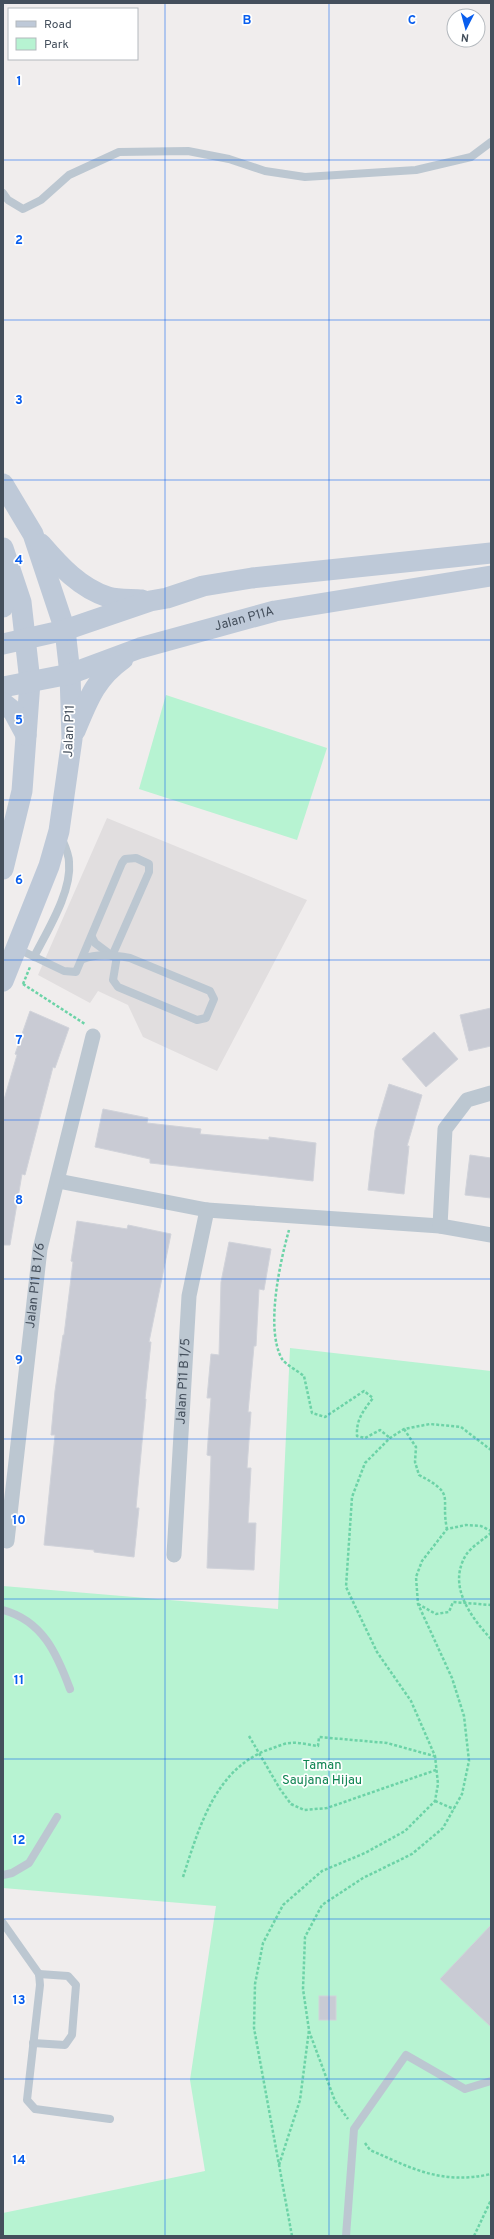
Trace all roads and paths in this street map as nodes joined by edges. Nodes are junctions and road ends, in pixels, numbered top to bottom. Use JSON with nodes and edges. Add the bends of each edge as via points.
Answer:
{"nodes":[{"id":1,"x":491,"y":142,"type":"edge"},
{"id":2,"x":3,"y":193,"type":"edge"},
{"id":3,"x":3,"y":484,"type":"edge"},
{"id":4,"x":33,"y":534,"type":"junction"},
{"id":5,"x":3,"y":548,"type":"edge"},
{"id":6,"x":491,"y":553,"type":"edge"},
{"id":7,"x":3,"y":572,"type":"edge"},
{"id":8,"x":491,"y":576,"type":"edge"},
{"id":9,"x":150,"y":601,"type":"junction"},
{"id":10,"x":3,"y":607,"type":"edge"},
{"id":11,"x":65,"y":630,"type":"junction"},
{"id":12,"x":25,"y":640,"type":"junction"},
{"id":13,"x":3,"y":644,"type":"edge"},
{"id":14,"x":140,"y":648,"type":"junction"},
{"id":15,"x":70,"y":674,"type":"junction"},
{"id":16,"x":30,"y":682,"type":"junction"},
{"id":17,"x":3,"y":687,"type":"edge"},
{"id":18,"x":3,"y":703,"type":"edge"},
{"id":19,"x":26,"y":735,"type":"junction"},
{"id":20,"x":72,"y":739,"type":"junction"},
{"id":21,"x":59,"y":831,"type":"junction"},
{"id":22,"x":3,"y":869,"type":"edge"},
{"id":23,"x":92,"y":937,"type":"junction"},
{"id":24,"x":16,"y":948,"type":"junction"},
{"id":25,"x":114,"y":956,"type":"junction"},
{"id":26,"x":34,"y":957,"type":"junction"},
{"id":27,"x":82,"y":959,"type":"junction"},
{"id":28,"x":3,"y":981,"type":"edge"},
{"id":29,"x":23,"y":984,"type":"dead end"},
{"id":30,"x":92,"y":1036,"type":"joint"},
{"id":31,"x":491,"y":1093,"type":"edge"},
{"id":32,"x":58,"y":1181,"type":"junction"},
{"id":33,"x":207,"y":1210,"type":"junction"},
{"id":34,"x":292,"y":1216,"type":"junction"},
{"id":35,"x":440,"y":1226,"type":"junction"},
{"id":36,"x":491,"y":1235,"type":"edge"},
{"id":37,"x":404,"y":1429,"type":"junction"},
{"id":38,"x":390,"y":1438,"type":"junction"},
{"id":39,"x":491,"y":1450,"type":"edge"},
{"id":40,"x":447,"y":1529,"type":"junction"},
{"id":41,"x":491,"y":1532,"type":"edge"},
{"id":42,"x":7,"y":1541,"type":"dead end"},
{"id":43,"x":174,"y":1555,"type":"dead end"},
{"id":44,"x":463,"y":1602,"type":"junction"},
{"id":45,"x":418,"y":1604,"type":"junction"},
{"id":46,"x":491,"y":1605,"type":"edge"},
{"id":47,"x":3,"y":1610,"type":"edge"},
{"id":48,"x":491,"y":1639,"type":"edge"},
{"id":49,"x":70,"y":1689,"type":"dead end"},
{"id":50,"x":249,"y":1736,"type":"dead end"},
{"id":51,"x":259,"y":1753,"type":"junction"},
{"id":52,"x":435,"y":1756,"type":"junction"},
{"id":53,"x":436,"y":1770,"type":"junction"},
{"id":54,"x":435,"y":1801,"type":"junction"},
{"id":55,"x":454,"y":1809,"type":"junction"},
{"id":56,"x":57,"y":1817,"type":"dead end"},
{"id":57,"x":3,"y":1874,"type":"edge"},
{"id":58,"x":183,"y":1877,"type":"dead end"},
{"id":59,"x":3,"y":1923,"type":"edge"},
{"id":60,"x":39,"y":1974,"type":"junction"},
{"id":61,"x":309,"y":2030,"type":"junction"},
{"id":62,"x":33,"y":2042,"type":"junction"},
{"id":63,"x":491,"y":2081,"type":"edge"},
{"id":64,"x":110,"y":2118,"type":"dead end"},
{"id":65,"x":354,"y":2129,"type":"junction"},
{"id":66,"x":279,"y":2166,"type":"junction"},
{"id":67,"x":491,"y":2174,"type":"edge"},
{"id":68,"x":491,"y":2200,"type":"edge"},
{"id":69,"x":292,"y":2236,"type":"edge"},
{"id":70,"x":346,"y":2236,"type":"edge"},
{"id":71,"x":474,"y":2236,"type":"edge"}],
"edges":[{"from":1,"to":2,"type":"lane","via":[[471,157],[416,170],[305,176],[264,171],[229,159],[188,151],[118,152],[69,175],[41,200],[22,209],[8,200]]},
{"from":3,"to":4,"type":"main road","name":"Jalan P11"},
{"from":4,"to":9,"type":"main road","via":[[80,584],[109,597]]},
{"from":4,"to":11,"type":"main road","name":"Jalan P11"},
{"from":5,"to":12,"type":"main road","via":[[21,602]]},
{"from":6,"to":9,"type":"main road","via":[[252,578],[203,586]]},
{"from":7,"to":10,"type":"main road"},
{"from":8,"to":14,"type":"main road","name":"Jalan P11A","via":[[275,611]]},
{"from":9,"to":11,"type":"main road"},
{"from":11,"to":12,"type":"main road"},
{"from":11,"to":15,"type":"main road","name":"Jalan P11"},
{"from":12,"to":13,"type":"main road"},
{"from":12,"to":16,"type":"main road"},
{"from":14,"to":15,"type":"main road","name":"Jalan P11A"},
{"from":14,"to":20,"type":"main road","via":[[108,670],[91,691]]},
{"from":15,"to":16,"type":"main road","name":"Jalan P11A"},
{"from":15,"to":20,"type":"main road","name":"Jalan P11"},
{"from":16,"to":17,"type":"main road","name":"Jalan P11A"},
{"from":16,"to":19,"type":"main road"},
{"from":18,"to":19,"type":"main road","via":[[13,711]]},
{"from":19,"to":22,"type":"main road","via":[[22,791]]},
{"from":20,"to":21,"type":"main road","name":"Jalan P11"},
{"from":21,"to":24,"type":"main road","name":"Jalan P11","via":[[49,866]]},
{"from":21,"to":26,"type":"lane","via":[[70,861],[68,879],[63,896]]},
{"from":23,"to":25,"type":"lane","via":[[95,943]]},
{"from":23,"to":25,"type":"lane","via":[[122,863],[130,858],[136,858],[149,864],[149,872]]},
{"from":23,"to":27,"type":"lane"},
{"from":24,"to":26,"type":"lane"},
{"from":24,"to":28,"type":"main road","name":"Jalan P11"},
{"from":25,"to":25,"type":"lane","via":[[130,958],[210,991],[214,999],[206,1018],[197,1020],[118,988],[113,980]]},
{"from":25,"to":27,"type":"lane","via":[[98,955]]},
{"from":26,"to":27,"type":"lane","via":[[72,973],[76,972]]},
{"from":29,"to":30,"type":"path","via":[[84,1022]]},
{"from":30,"to":32,"type":"street","name":"Jalan P11 B 1/6"},
{"from":31,"to":35,"type":"street","via":[[467,1100],[445,1129]]},
{"from":32,"to":33,"type":"street"},
{"from":32,"to":42,"type":"street","name":"Jalan P11 B 1/6","via":[[40,1249]]},
{"from":33,"to":34,"type":"street"},
{"from":33,"to":43,"type":"street","name":"Jalan P11 B 1/5","via":[[189,1296]]},
{"from":34,"to":35,"type":"street"},
{"from":34,"to":38,"type":"path","via":[[279,1268],[274,1338],[283,1360],[304,1376],[312,1413],[325,1417],[364,1391],[373,1398],[362,1412],[357,1425],[357,1436],[366,1438],[380,1430]]},
{"from":35,"to":36,"type":"street"},
{"from":37,"to":38,"type":"path"},
{"from":37,"to":39,"type":"path","via":[[430,1424],[461,1427]]},
{"from":37,"to":40,"type":"path","via":[[416,1447],[415,1462],[419,1475],[435,1484],[445,1495],[444,1516]]},
{"from":38,"to":52,"type":"path","via":[[365,1463],[352,1497],[346,1587],[377,1652],[411,1701]]},
{"from":40,"to":41,"type":"path","via":[[466,1525],[481,1526]]},
{"from":40,"to":45,"type":"path","via":[[422,1561],[416,1577]]},
{"from":41,"to":44,"type":"path","via":[[466,1555],[458,1581]]},
{"from":44,"to":45,"type":"path","via":[[453,1602],[449,1612],[436,1614]]},
{"from":44,"to":46,"type":"path"},
{"from":44,"to":48,"type":"path"},
{"from":45,"to":55,"type":"path","via":[[452,1678],[464,1716],[469,1761],[462,1794]]},
{"from":47,"to":49,"type":"lane","via":[[16,1614],[48,1639],[59,1657]]},
{"from":50,"to":51,"type":"path"},
{"from":51,"to":52,"type":"path","via":[[290,1742],[318,1746],[319,1737],[387,1743]]},
{"from":51,"to":53,"type":"path","via":[[283,1794],[291,1804],[304,1810],[327,1808]]},
{"from":51,"to":58,"type":"path","via":[[236,1770],[212,1799]]},
{"from":52,"to":53,"type":"path"},
{"from":53,"to":54,"type":"path","via":[[438,1784]]},
{"from":54,"to":55,"type":"path"},
{"from":54,"to":66,"type":"path","via":[[406,1831],[365,1853],[322,1871],[283,1905],[263,1943],[255,1984],[254,2028]]},
{"from":55,"to":61,"type":"path","via":[[443,1828],[412,1854],[363,1878],[322,1905],[305,1937],[303,1989]]},
{"from":56,"to":57,"type":"lane","via":[[29,1863],[12,1873]]},
{"from":59,"to":60,"type":"lane"},
{"from":60,"to":62,"type":"lane"},
{"from":60,"to":62,"type":"lane","via":[[68,1976],[76,1985],[72,2035],[65,2045]]},
{"from":61,"to":65,"type":"path","via":[[335,2101]]},
{"from":61,"to":66,"type":"path","via":[[300,2100]]},
{"from":62,"to":64,"type":"lane","via":[[27,2100],[35,2109]]},
{"from":63,"to":65,"type":"lane","via":[[465,2089],[406,2055]]},
{"from":65,"to":67,"type":"path","via":[[370,2150],[439,2177],[476,2178]]},
{"from":65,"to":70,"type":"lane"},
{"from":66,"to":69,"type":"path"},
{"from":68,"to":71,"type":"path"}]}
